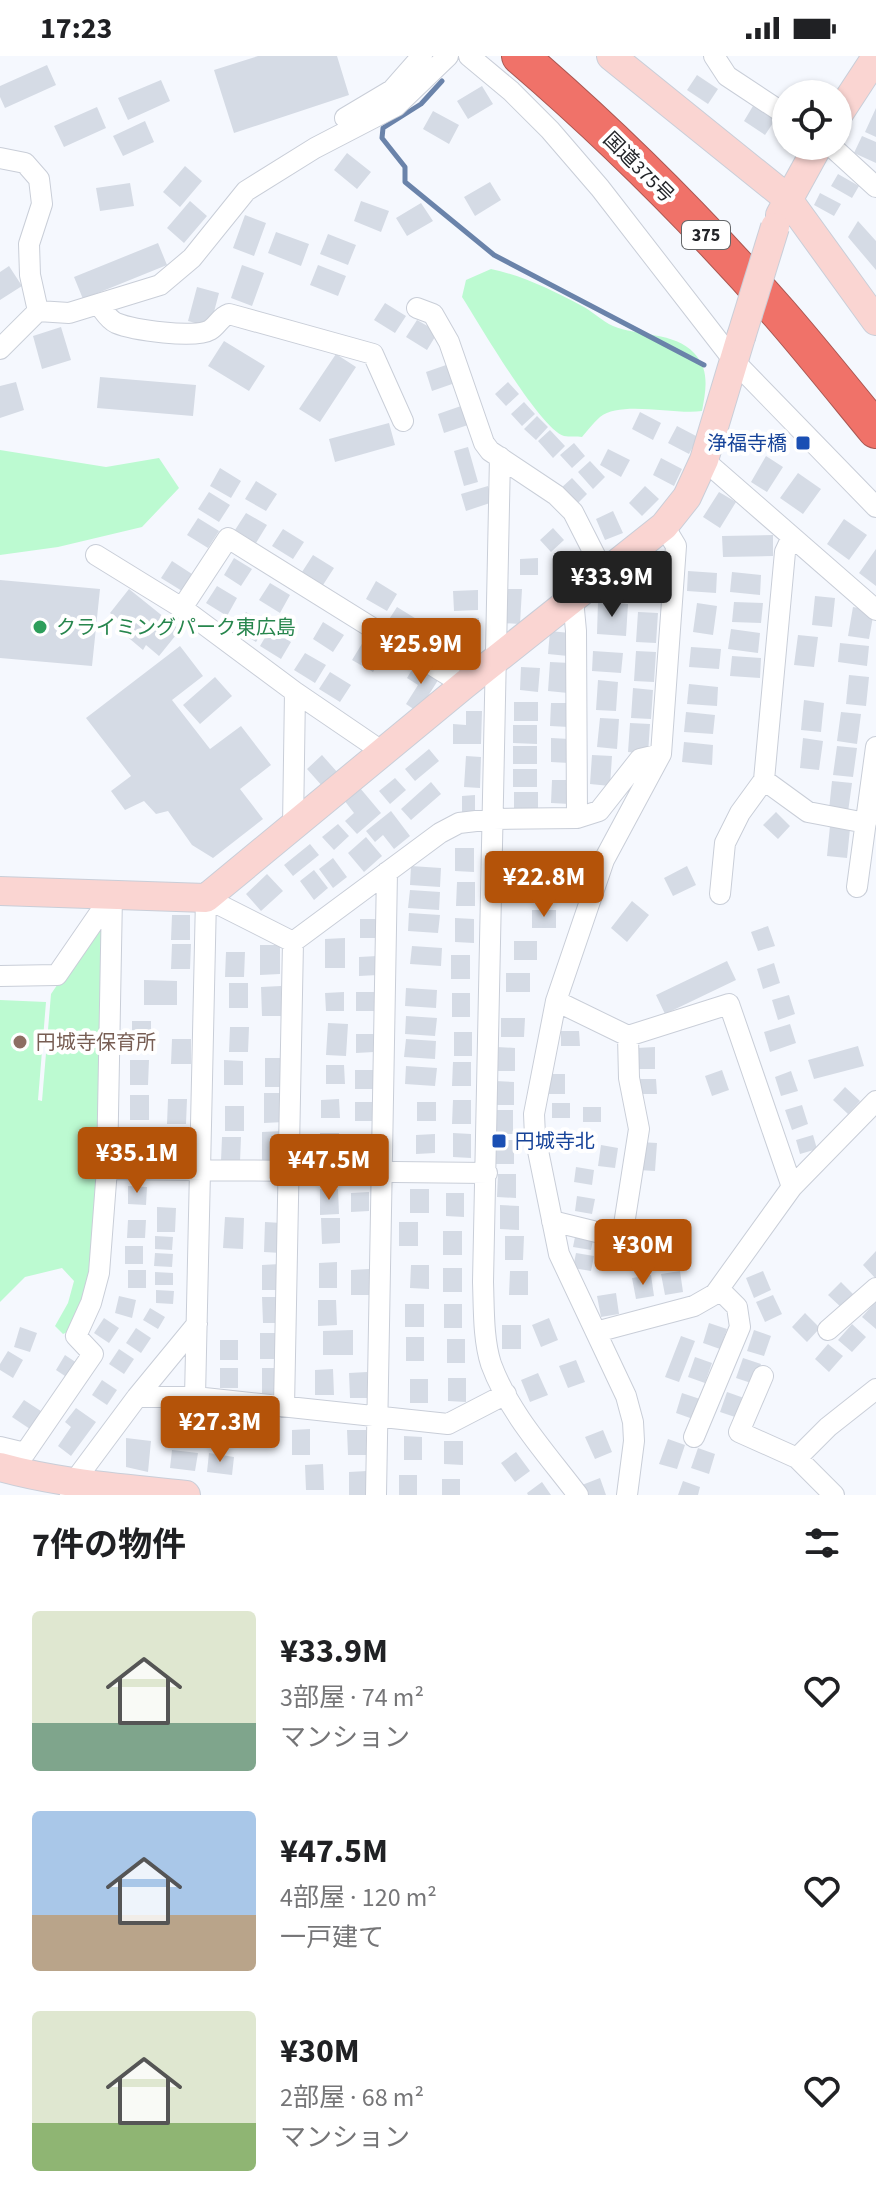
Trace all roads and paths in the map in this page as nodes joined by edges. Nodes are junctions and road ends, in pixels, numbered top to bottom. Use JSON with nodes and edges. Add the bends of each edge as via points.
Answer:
{"nodes":[{"id":1,"x":422,"y":56,"type":"edge"},
{"id":2,"x":448,"y":56,"type":"edge"},
{"id":3,"x":469,"y":56,"type":"edge"},
{"id":4,"x":520,"y":56,"type":"edge"},
{"id":5,"x":552,"y":56,"type":"edge"},
{"id":6,"x":611,"y":56,"type":"edge"},
{"id":7,"x":714,"y":56,"type":"edge"},
{"id":8,"x":876,"y":57,"type":"edge"},
{"id":9,"x":852,"y":94,"type":"edge"},
{"id":10,"x":772,"y":106,"type":"edge"},
{"id":11,"x":301,"y":157,"type":"junction"},
{"id":12,"x":0,"y":158,"type":"edge"},
{"id":13,"x":810,"y":160,"type":"edge"},
{"id":14,"x":846,"y":160,"type":"edge"},
{"id":15,"x":876,"y":187,"type":"edge"},
{"id":16,"x":787,"y":198,"type":"junction"},
{"id":17,"x":99,"y":305,"type":"junction"},
{"id":18,"x":417,"y":308,"type":"dead end"},
{"id":19,"x":38,"y":311,"type":"junction"},
{"id":20,"x":876,"y":321,"type":"edge"},
{"id":21,"x":0,"y":349,"type":"edge"},
{"id":22,"x":738,"y":349,"type":"junction"},
{"id":23,"x":876,"y":395,"type":"edge"},
{"id":24,"x":403,"y":421,"type":"dead end"},
{"id":25,"x":876,"y":430,"type":"edge"},
{"id":26,"x":500,"y":457,"type":"junction"},
{"id":27,"x":704,"y":460,"type":"junction"},
{"id":28,"x":876,"y":507,"type":"edge"},
{"id":29,"x":664,"y":526,"type":"junction"},
{"id":30,"x":792,"y":537,"type":"junction"},
{"id":31,"x":96,"y":555,"type":"dead end"},
{"id":32,"x":604,"y":573,"type":"junction"},
{"id":33,"x":573,"y":599,"type":"junction"},
{"id":34,"x":182,"y":608,"type":"junction"},
{"id":35,"x":876,"y":610,"type":"edge"},
{"id":36,"x":495,"y":662,"type":"junction"},
{"id":37,"x":464,"y":685,"type":"junction"},
{"id":38,"x":295,"y":692,"type":"junction"},
{"id":39,"x":876,"y":747,"type":"edge"},
{"id":40,"x":383,"y":752,"type":"junction"},
{"id":41,"x":661,"y":754,"type":"junction"},
{"id":42,"x":764,"y":780,"type":"junction"},
{"id":43,"x":577,"y":818,"type":"junction"},
{"id":44,"x":493,"y":819,"type":"junction"},
{"id":45,"x":866,"y":823,"type":"junction"},
{"id":46,"x":293,"y":826,"type":"junction"},
{"id":47,"x":387,"y":872,"type":"junction"},
{"id":48,"x":857,"y":887,"type":"dead end"},
{"id":49,"x":0,"y":891,"type":"edge"},
{"id":50,"x":720,"y":894,"type":"dead end"},
{"id":51,"x":112,"y":895,"type":"junction"},
{"id":52,"x":206,"y":898,"type":"junction"},
{"id":53,"x":293,"y":942,"type":"junction"},
{"id":54,"x":0,"y":976,"type":"edge"},
{"id":55,"x":556,"y":1001,"type":"junction"},
{"id":56,"x":628,"y":1036,"type":"junction"},
{"id":57,"x":876,"y":1101,"type":"edge"},
{"id":58,"x":107,"y":1169,"type":"junction"},
{"id":59,"x":200,"y":1170,"type":"junction"},
{"id":60,"x":289,"y":1171,"type":"junction"},
{"id":61,"x":382,"y":1172,"type":"junction"},
{"id":62,"x":487,"y":1173,"type":"junction"},
{"id":63,"x":792,"y":1187,"type":"junction"},
{"id":64,"x":552,"y":1221,"type":"junction"},
{"id":65,"x":876,"y":1288,"type":"edge"},
{"id":66,"x":719,"y":1289,"type":"junction"},
{"id":67,"x":197,"y":1324,"type":"junction"},
{"id":68,"x":828,"y":1330,"type":"dead end"},
{"id":69,"x":596,"y":1332,"type":"junction"},
{"id":70,"x":763,"y":1376,"type":"dead end"},
{"id":71,"x":876,"y":1389,"type":"edge"},
{"id":72,"x":506,"y":1394,"type":"junction"},
{"id":73,"x":137,"y":1397,"type":"junction"},
{"id":74,"x":195,"y":1397,"type":"junction"},
{"id":75,"x":284,"y":1407,"type":"junction"},
{"id":76,"x":377,"y":1416,"type":"junction"},
{"id":77,"x":694,"y":1437,"type":"dead end"},
{"id":78,"x":0,"y":1447,"type":"edge"},
{"id":79,"x":797,"y":1458,"type":"junction"},
{"id":80,"x":0,"y":1467,"type":"edge"},
{"id":81,"x":71,"y":1489,"type":"edge"},
{"id":82,"x":186,"y":1495,"type":"edge"},
{"id":83,"x":376,"y":1495,"type":"edge"},
{"id":84,"x":578,"y":1495,"type":"edge"},
{"id":85,"x":627,"y":1495,"type":"edge"},
{"id":86,"x":834,"y":1495,"type":"edge"}],
"edges":[{"from":1,"to":11,"type":"street","via":[[392,90],[307,138]]},
{"from":2,"to":11,"type":"street","via":[[396,106]]},
{"from":3,"to":22,"type":"street","via":[[550,130]]},
{"from":4,"to":25,"type":"highway","name":"国道375号","number":"375","via":[[678,206],[778,312]]},
{"from":5,"to":23,"type":"highway","name":"国道375号","number":"375","via":[[692,188]]},
{"from":6,"to":16,"type":"street"},
{"from":7,"to":10,"type":"street","via":[[727,76]]},
{"from":8,"to":9,"type":"street"},
{"from":11,"to":17,"type":"street","via":[[246,191],[192,258],[160,285]]},
{"from":12,"to":19,"type":"street","via":[[25,163],[39,179],[42,204],[29,244]]},
{"from":13,"to":16,"type":"street"},
{"from":14,"to":15,"type":"street"},
{"from":16,"to":20,"type":"street"},
{"from":16,"to":22,"type":"street","bridge":true},
{"from":17,"to":19,"type":"street","via":[[69,313]]},
{"from":17,"to":24,"type":"street","via":[[112,321],[133,328],[197,334],[211,330],[229,314],[373,354]]},
{"from":18,"to":26,"type":"street","via":[[433,314],[449,342],[484,443]]},
{"from":19,"to":21,"type":"street"},
{"from":22,"to":27,"type":"street"},
{"from":22,"to":28,"type":"street"},
{"from":26,"to":32,"type":"street","via":[[573,512]]},
{"from":26,"to":36,"type":"street"},
{"from":27,"to":29,"type":"street","via":[[687,497]]},
{"from":27,"to":30,"type":"street"},
{"from":29,"to":32,"type":"street"},
{"from":29,"to":41,"type":"street","via":[[676,546]]},
{"from":30,"to":35,"type":"street"},
{"from":30,"to":42,"type":"street","via":[[785,552]]},
{"from":31,"to":34,"type":"street"},
{"from":32,"to":33,"type":"street"},
{"from":33,"to":36,"type":"street"},
{"from":33,"to":43,"type":"street"},
{"from":34,"to":37,"type":"street","via":[[228,538]]},
{"from":34,"to":38,"type":"street"},
{"from":36,"to":37,"type":"street"},
{"from":36,"to":44,"type":"street"},
{"from":37,"to":40,"type":"street"},
{"from":38,"to":40,"type":"street"},
{"from":38,"to":46,"type":"street"},
{"from":39,"to":45,"type":"street"},
{"from":40,"to":46,"type":"street"},
{"from":41,"to":43,"type":"street","via":[[640,759],[599,811]]},
{"from":41,"to":55,"type":"street","via":[[604,860]]},
{"from":42,"to":45,"type":"street","via":[[808,812]]},
{"from":42,"to":50,"type":"street","via":[[725,843]]},
{"from":43,"to":44,"type":"street"},
{"from":44,"to":47,"type":"street","via":[[459,823]]},
{"from":44,"to":62,"type":"street"},
{"from":45,"to":48,"type":"street"},
{"from":46,"to":52,"type":"street"},
{"from":47,"to":53,"type":"street"},
{"from":47,"to":61,"type":"street"},
{"from":49,"to":51,"type":"street"},
{"from":51,"to":52,"type":"street"},
{"from":51,"to":54,"type":"street","via":[[57,975]]},
{"from":51,"to":58,"type":"street"},
{"from":52,"to":53,"type":"street"},
{"from":52,"to":59,"type":"street"},
{"from":53,"to":60,"type":"street"},
{"from":55,"to":56,"type":"street"},
{"from":55,"to":64,"type":"street","via":[[534,1114]]},
{"from":56,"to":63,"type":"street","via":[[729,1004]]},
{"from":56,"to":64,"type":"street","via":[[639,1129],[623,1231],[613,1236]]},
{"from":57,"to":63,"type":"street"},
{"from":58,"to":59,"type":"street"},
{"from":58,"to":78,"type":"street","via":[[99,1273],[76,1336],[93,1354],[25,1453]]},
{"from":59,"to":60,"type":"street"},
{"from":59,"to":67,"type":"street"},
{"from":60,"to":61,"type":"street"},
{"from":60,"to":75,"type":"street"},
{"from":61,"to":62,"type":"street"},
{"from":61,"to":76,"type":"street"},
{"from":62,"to":72,"type":"street","via":[[485,1322],[491,1362]]},
{"from":63,"to":66,"type":"street"},
{"from":64,"to":69,"type":"street","via":[[559,1254]]},
{"from":65,"to":68,"type":"street"},
{"from":66,"to":69,"type":"street","via":[[694,1306]]},
{"from":66,"to":77,"type":"street","via":[[737,1307],[740,1327]]},
{"from":67,"to":73,"type":"street"},
{"from":67,"to":74,"type":"street"},
{"from":69,"to":85,"type":"street","via":[[633,1422]]},
{"from":70,"to":79,"type":"street","via":[[739,1432]]},
{"from":71,"to":79,"type":"street"},
{"from":72,"to":76,"type":"street","via":[[448,1424]]},
{"from":72,"to":84,"type":"street"},
{"from":73,"to":74,"type":"street"},
{"from":73,"to":81,"type":"street"},
{"from":74,"to":75,"type":"street"},
{"from":75,"to":76,"type":"street"},
{"from":76,"to":83,"type":"street"},
{"from":79,"to":86,"type":"street"},
{"from":80,"to":81,"type":"street"},
{"from":81,"to":82,"type":"street"}]}
